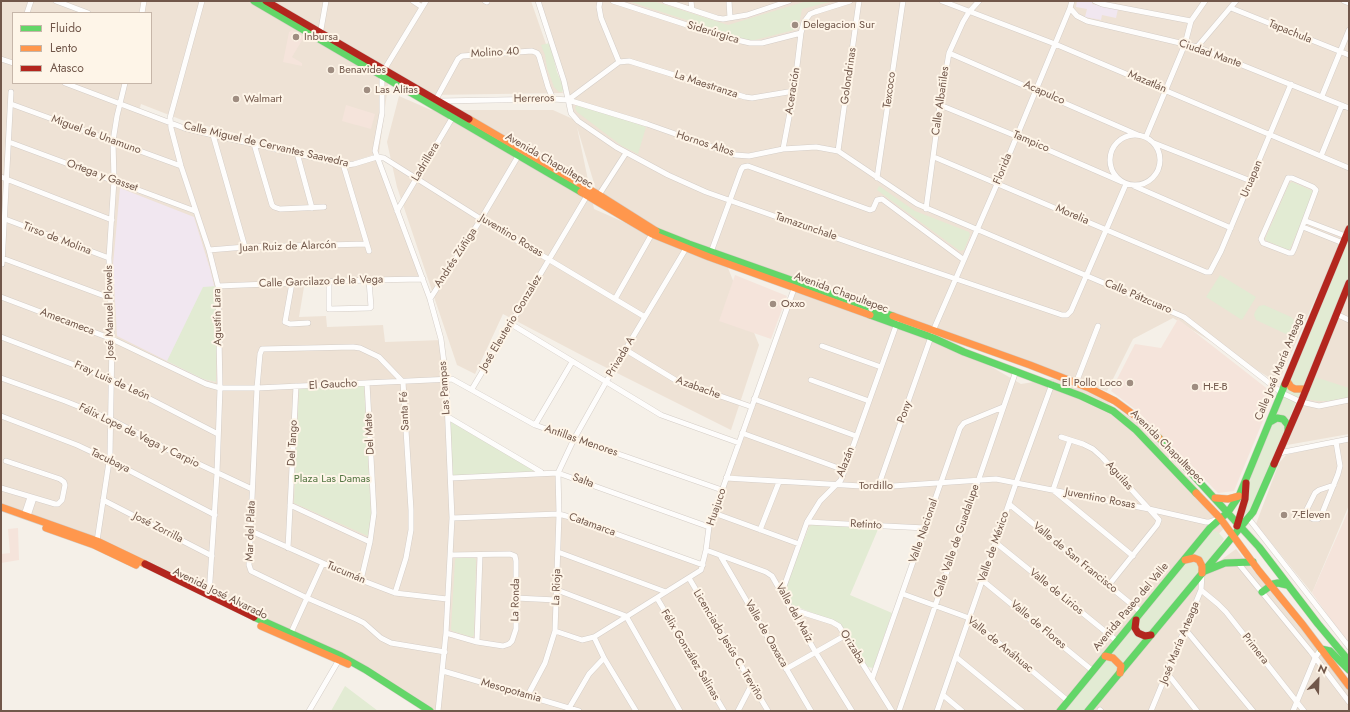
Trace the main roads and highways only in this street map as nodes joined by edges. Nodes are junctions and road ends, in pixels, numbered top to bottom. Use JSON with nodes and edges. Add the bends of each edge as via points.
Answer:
{"nodes":[{"id":1,"x":254,"y":1,"type":"edge"},
{"id":2,"x":266,"y":1,"type":"edge"},
{"id":3,"x":280,"y":17,"type":"junction"},
{"id":4,"x":301,"y":21,"type":"junction"},
{"id":5,"x":319,"y":36,"type":"junction"},
{"id":6,"x":1349,"y":229,"type":"edge"},
{"id":7,"x":1346,"y":239,"type":"edge"},
{"id":8,"x":1349,"y":283,"type":"edge"},
{"id":9,"x":932,"y":334,"type":"junction"},
{"id":10,"x":1287,"y":381,"type":"junction"},
{"id":11,"x":1052,"y":384,"type":"junction"},
{"id":12,"x":1079,"y":384,"type":"junction"},
{"id":13,"x":1306,"y":390,"type":"junction"},
{"id":14,"x":1081,"y":396,"type":"junction"},
{"id":15,"x":1270,"y":422,"type":"junction"},
{"id":16,"x":1136,"y":430,"type":"junction"},
{"id":17,"x":1288,"y":430,"type":"junction"},
{"id":18,"x":1159,"y":438,"type":"junction"},
{"id":19,"x":1246,"y":480,"type":"junction"},
{"id":20,"x":1239,"y":496,"type":"junction"},
{"id":21,"x":1215,"y":498,"type":"junction"},
{"id":22,"x":1,"y":507,"type":"edge"},
{"id":23,"x":1,"y":512,"type":"edge"},
{"id":24,"x":1228,"y":512,"type":"junction"},
{"id":25,"x":1220,"y":518,"type":"junction"},
{"id":26,"x":1239,"y":525,"type":"junction"},
{"id":27,"x":1234,"y":535,"type":"junction"},
{"id":28,"x":1185,"y":560,"type":"junction"},
{"id":29,"x":1253,"y":562,"type":"junction"},
{"id":30,"x":1202,"y":572,"type":"junction"},
{"id":31,"x":1271,"y":584,"type":"junction"},
{"id":32,"x":1287,"y":585,"type":"junction"},
{"id":33,"x":1262,"y":592,"type":"road end"},
{"id":34,"x":208,"y":598,"type":"junction"},
{"id":35,"x":1139,"y":615,"type":"junction"},
{"id":36,"x":1151,"y":635,"type":"junction"},
{"id":37,"x":1321,"y":649,"type":"junction"},
{"id":38,"x":1105,"y":656,"type":"junction"},
{"id":39,"x":340,"y":658,"type":"junction"},
{"id":40,"x":1349,"y":661,"type":"edge"},
{"id":41,"x":1349,"y":670,"type":"edge"},
{"id":42,"x":1120,"y":673,"type":"junction"},
{"id":43,"x":1349,"y":686,"type":"edge"},
{"id":44,"x":423,"y":711,"type":"edge"},
{"id":45,"x":430,"y":711,"type":"edge"},
{"id":46,"x":1060,"y":711,"type":"edge"},
{"id":47,"x":1088,"y":711,"type":"edge"}],
"edges":[{"from":1,"to":3,"type":"main road","name":"Avenida Chapultepec"},
{"from":2,"to":4,"type":"main road"},
{"from":3,"to":4,"type":"main road","via":[[295,22]]},
{"from":3,"to":5,"type":"main road","name":"Avenida Chapultepec"},
{"from":4,"to":5,"type":"main road"},
{"from":5,"to":9,"type":"main road","name":"Avenida Chapultepec","via":[[653,232],[710,255]]},
{"from":6,"to":7,"type":"main road","name":"Calle José María Arteaga"},
{"from":7,"to":10,"type":"main road","name":"Calle José María Arteaga"},
{"from":8,"to":13,"type":"main road"},
{"from":9,"to":11,"type":"main road","name":"Avenida Chapultepec","via":[[964,352]]},
{"from":9,"to":12,"type":"main road","name":"Avenida Chapultepec"},
{"from":10,"to":13,"type":"main road","via":[[1295,390]]},
{"from":10,"to":15,"type":"main road","name":"Calle José María Arteaga"},
{"from":11,"to":12,"type":"main road","via":[[1069,387]]},
{"from":11,"to":14,"type":"main road","name":"Avenida Chapultepec"},
{"from":12,"to":14,"type":"main road"},
{"from":12,"to":18,"type":"main road","name":"Avenida Chapultepec","via":[[1120,404]]},
{"from":13,"to":17,"type":"main road"},
{"from":14,"to":16,"type":"main road","name":"Avenida Chapultepec","via":[[1113,411]]},
{"from":15,"to":17,"type":"main road","via":[[1277,418],[1283,419],[1288,425]]},
{"from":15,"to":19,"type":"main road","name":"Calle José María Arteaga"},
{"from":16,"to":18,"type":"main road","via":[[1141,430],[1155,439]]},
{"from":16,"to":25,"type":"main road","name":"Avenida Chapultepec"},
{"from":17,"to":26,"type":"main road","via":[[1257,504],[1249,519]]},
{"from":18,"to":21,"type":"main road","name":"Avenida Chapultepec"},
{"from":19,"to":20,"type":"main road","name":"Calle José María Arteaga"},
{"from":19,"to":26,"type":"main road"},
{"from":20,"to":21,"type":"main road","via":[[1228,499]]},
{"from":20,"to":24,"type":"main road","name":"Calle José María Arteaga"},
{"from":21,"to":24,"type":"main road","name":"Avenida Chapultepec"},
{"from":22,"to":34,"type":"main road","name":"Avenida José Alvarado","via":[[97,540]]},
{"from":23,"to":34,"type":"main road","name":"Avenida José Alvarado","via":[[103,548]]},
{"from":24,"to":25,"type":"main road","name":"Avenida Paseo del Valle"},
{"from":24,"to":26,"type":"main road","name":"Avenida Chapultepec"},
{"from":25,"to":27,"type":"main road","name":"Avenida Chapultepec"},
{"from":25,"to":28,"type":"main road","name":"Avenida Paseo del Valle"},
{"from":26,"to":27,"type":"main road"},
{"from":26,"to":32,"type":"main road","name":"Avenida Chapultepec"},
{"from":27,"to":29,"type":"main road","name":"Avenida Chapultepec"},
{"from":27,"to":30,"type":"main road"},
{"from":28,"to":30,"type":"main road","via":[[1199,560]]},
{"from":28,"to":35,"type":"main road","name":"Avenida Paseo del Valle"},
{"from":29,"to":30,"type":"main road","via":[[1219,565]]},
{"from":29,"to":31,"type":"main road","name":"Avenida Chapultepec"},
{"from":30,"to":36,"type":"main road"},
{"from":31,"to":32,"type":"main road"},
{"from":31,"to":33,"type":"main road"},
{"from":31,"to":37,"type":"main road","name":"Avenida Chapultepec"},
{"from":32,"to":40,"type":"main road","name":"Avenida Chapultepec"},
{"from":34,"to":39,"type":"main road","name":"Avenida José Alvarado"},
{"from":35,"to":36,"type":"main road","via":[[1136,630],[1142,635]]},
{"from":35,"to":38,"type":"main road","name":"Avenida Paseo del Valle"},
{"from":36,"to":42,"type":"main road"},
{"from":37,"to":41,"type":"main road","via":[[1330,651]]},
{"from":37,"to":43,"type":"main road","name":"Avenida Chapultepec"},
{"from":38,"to":42,"type":"main road","via":[[1113,658],[1121,666]]},
{"from":38,"to":46,"type":"main road","name":"Avenida Paseo del Valle"},
{"from":39,"to":44,"type":"main road","name":"Avenida José Alvarado"},
{"from":39,"to":45,"type":"main road","via":[[366,670]]},
{"from":42,"to":47,"type":"main road"}]}
